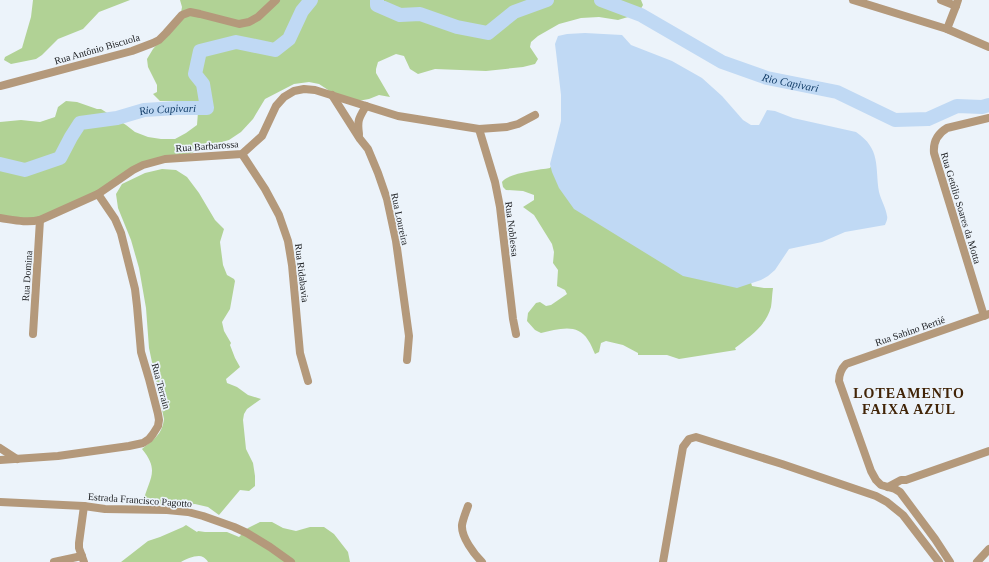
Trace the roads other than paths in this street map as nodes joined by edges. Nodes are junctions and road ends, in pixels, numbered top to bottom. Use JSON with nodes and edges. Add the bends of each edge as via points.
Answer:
{"nodes":[{"id":1,"x":276,"y":0,"type":"edge"},
{"id":2,"x":853,"y":0,"type":"edge"},
{"id":3,"x":941,"y":0,"type":"edge"},
{"id":4,"x":957,"y":3,"type":"edge"},
{"id":5,"x":947,"y":29,"type":"junction"},
{"id":6,"x":989,"y":47,"type":"edge"},
{"id":7,"x":0,"y":86,"type":"edge"},
{"id":8,"x":332,"y":95,"type":"junction"},
{"id":9,"x":366,"y":106,"type":"junction"},
{"id":10,"x":535,"y":115,"type":"dead end"},
{"id":11,"x":989,"y":118,"type":"edge"},
{"id":12,"x":479,"y":129,"type":"junction"},
{"id":13,"x":360,"y":139,"type":"junction"},
{"id":14,"x":242,"y":154,"type":"junction"},
{"id":15,"x":98,"y":194,"type":"junction"},
{"id":16,"x":0,"y":218,"type":"edge"},
{"id":17,"x":40,"y":220,"type":"junction"},
{"id":18,"x":986,"y":315,"type":"edge"},
{"id":19,"x":33,"y":334,"type":"dead end"},
{"id":20,"x":516,"y":334,"type":"dead end"},
{"id":21,"x":407,"y":360,"type":"dead end"},
{"id":22,"x":308,"y":381,"type":"dead end"},
{"id":23,"x":0,"y":448,"type":"edge"},
{"id":24,"x":989,"y":451,"type":"edge"},
{"id":25,"x":17,"y":459,"type":"junction"},
{"id":26,"x":0,"y":460,"type":"edge"},
{"id":27,"x":906,"y":480,"type":"junction"},
{"id":28,"x":894,"y":489,"type":"junction"},
{"id":29,"x":0,"y":502,"type":"edge"},
{"id":30,"x":84,"y":506,"type":"junction"},
{"id":31,"x":468,"y":506,"type":"dead end"},
{"id":32,"x":989,"y":549,"type":"edge"},
{"id":33,"x":83,"y":559,"type":"edge"},
{"id":34,"x":54,"y":562,"type":"edge"},
{"id":35,"x":291,"y":562,"type":"edge"},
{"id":36,"x":482,"y":562,"type":"edge"},
{"id":37,"x":663,"y":562,"type":"edge"},
{"id":38,"x":939,"y":562,"type":"edge"},
{"id":39,"x":950,"y":562,"type":"edge"},
{"id":40,"x":977,"y":562,"type":"edge"}],
"edges":[{"from":1,"to":7,"type":"street","name":"Rua Antônio Biscuola","via":[[258,17],[239,24],[190,12],[182,15],[159,40],[153,43],[132,51]]},
{"from":2,"to":5,"type":"street"},
{"from":3,"to":4,"type":"street"},
{"from":4,"to":5,"type":"street"},
{"from":5,"to":6,"type":"street"},
{"from":8,"to":9,"type":"street","name":"Rua Barbarossa"},
{"from":8,"to":13,"type":"street","name":"Rua Loureira"},
{"from":8,"to":14,"type":"street","name":"Rua Barbarossa","via":[[304,89],[284,97],[276,106],[262,136]]},
{"from":9,"to":12,"type":"street","name":"Rua Barbarossa","via":[[398,116]]},
{"from":9,"to":13,"type":"street","via":[[357,124]]},
{"from":10,"to":12,"type":"street","name":"Rua Barbarossa","via":[[507,127]]},
{"from":11,"to":18,"type":"street","name":"Rua Getúlio Soares da Motta","via":[[947,128],[938,136],[933,147]]},
{"from":12,"to":20,"type":"street","name":"Rua Noblessa","via":[[500,207]]},
{"from":13,"to":21,"type":"street","name":"Rua Loureira","via":[[368,149],[378,173],[396,241],[409,336]]},
{"from":14,"to":15,"type":"street","name":"Rua Barbarossa","via":[[154,162],[133,170]]},
{"from":14,"to":22,"type":"street","name":"Rua Ridabavia","via":[[279,215],[288,241],[300,353]]},
{"from":15,"to":17,"type":"street","name":"Rua Barbarossa"},
{"from":15,"to":25,"type":"street","name":"Rua Terrain","via":[[115,219],[120,233],[135,289],[141,352],[150,378],[159,420],[149,439],[129,446]]},
{"from":16,"to":17,"type":"street","name":"Rua Barbarossa","via":[[23,222]]},
{"from":17,"to":19,"type":"street","name":"Rua Domina"},
{"from":18,"to":28,"type":"street","name":"Rua Sabino Bertié","via":[[851,363],[840,372],[839,381],[871,471],[882,485]]},
{"from":23,"to":25,"type":"street"},
{"from":24,"to":27,"type":"street"},
{"from":25,"to":26,"type":"street","name":"Rua Terrain"},
{"from":27,"to":28,"type":"street"},
{"from":27,"to":28,"type":"street","via":[[901,480]]},
{"from":28,"to":39,"type":"street","via":[[935,538]]},
{"from":29,"to":30,"type":"street","name":"Estrada Francisco Pagotto"},
{"from":30,"to":33,"type":"street","via":[[79,543]]},
{"from":30,"to":35,"type":"street","name":"Estrada Francisco Pagotto","via":[[166,510],[203,516],[247,533]]},
{"from":31,"to":36,"type":"street","via":[[462,527],[466,540]]},
{"from":32,"to":40,"type":"street"},
{"from":33,"to":34,"type":"street"},
{"from":37,"to":38,"type":"street","via":[[684,447],[689,439],[696,437],[876,496],[903,515]]}]}
